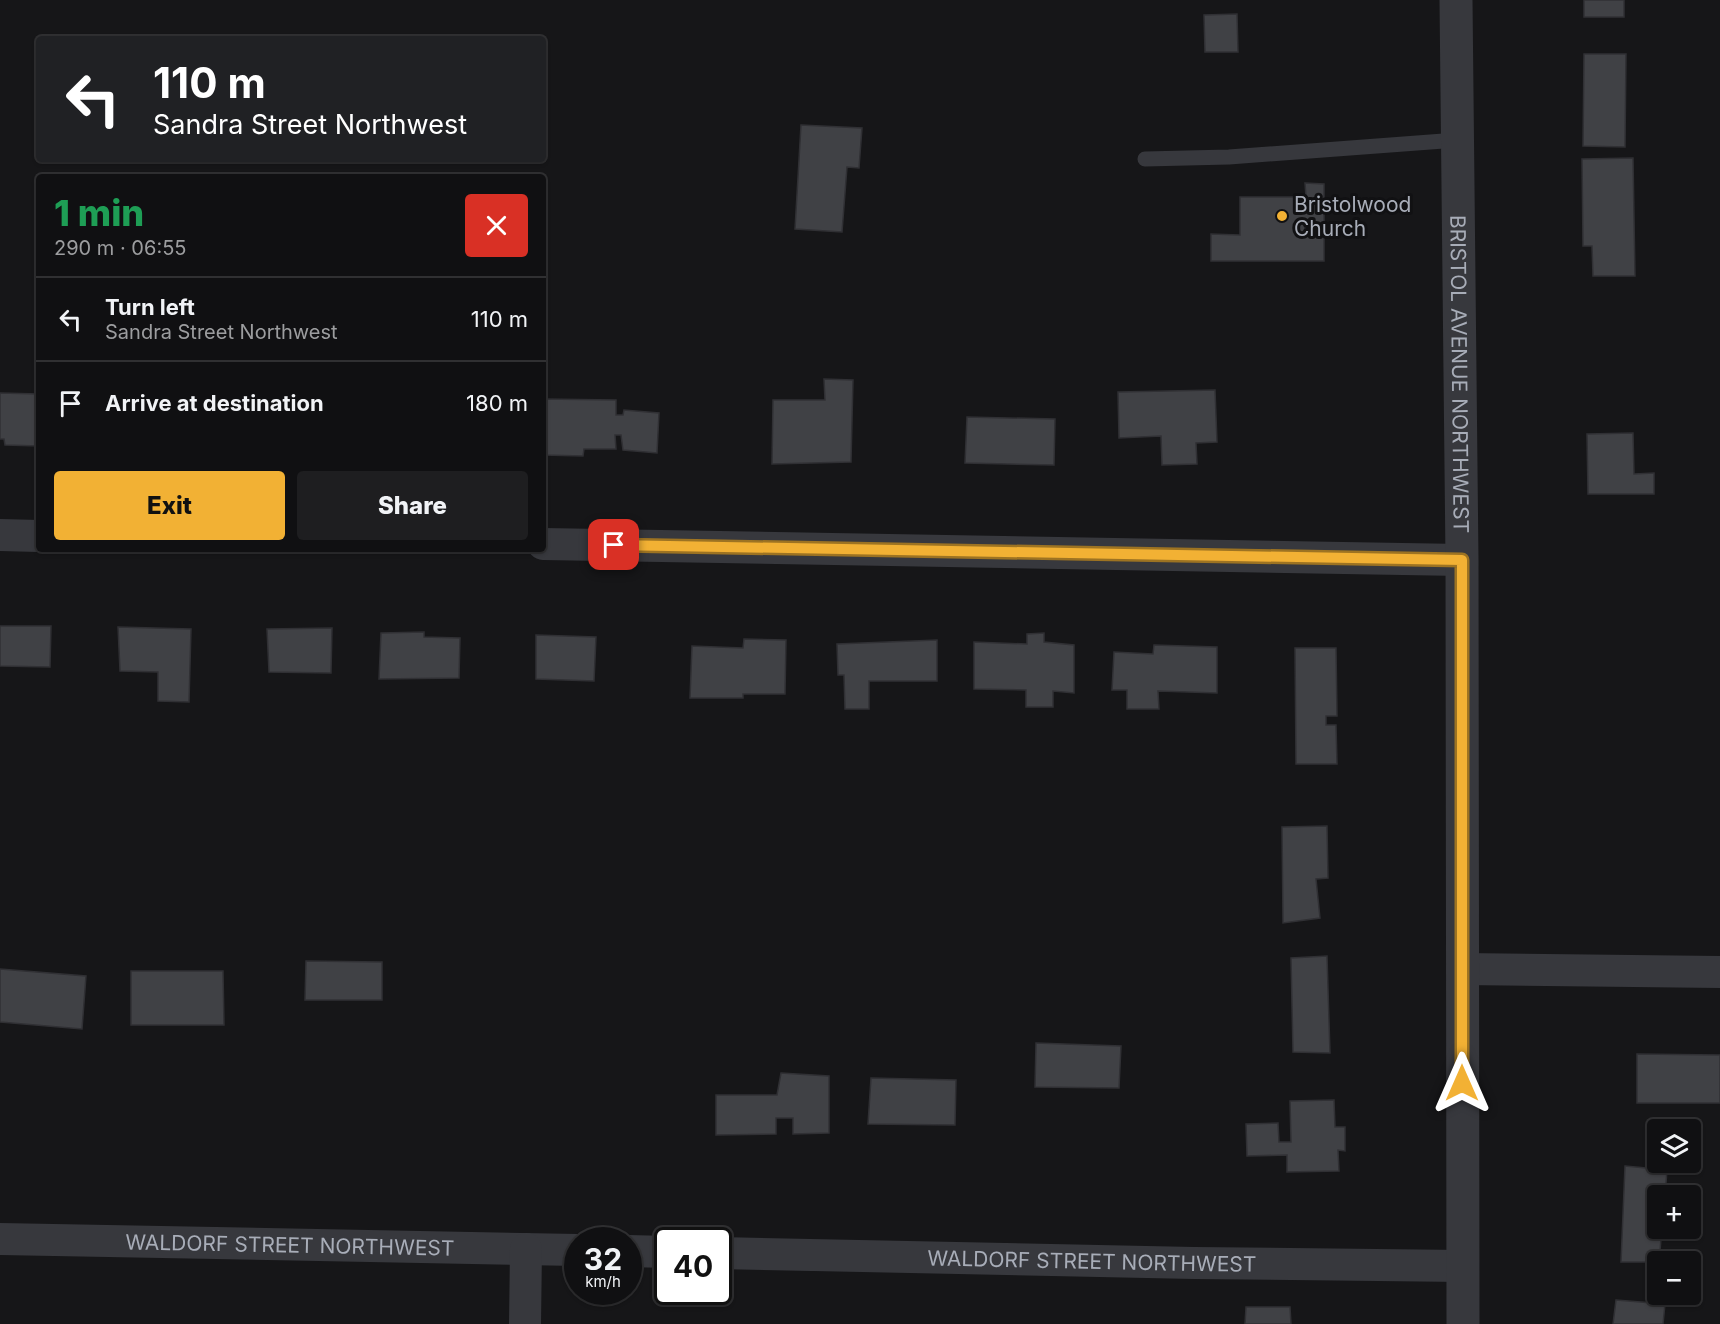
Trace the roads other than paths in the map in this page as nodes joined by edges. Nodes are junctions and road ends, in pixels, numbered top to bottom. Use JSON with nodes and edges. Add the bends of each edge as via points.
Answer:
{"nodes":[{"id":1,"x":1456,"y":0,"type":"edge"},
{"id":2,"x":1457,"y":140,"type":"junction"},
{"id":3,"x":1145,"y":159,"type":"dead end"},
{"id":4,"x":0,"y":535,"type":"edge"},
{"id":5,"x":36,"y":536,"type":"edge"},
{"id":6,"x":546,"y":544,"type":"edge"},
{"id":7,"x":1462,"y":560,"type":"junction"},
{"id":8,"x":1462,"y":969,"type":"junction"},
{"id":9,"x":1720,"y":972,"type":"edge"},
{"id":10,"x":0,"y":1239,"type":"edge"},
{"id":11,"x":526,"y":1249,"type":"junction"},
{"id":12,"x":564,"y":1250,"type":"edge"},
{"id":13,"x":732,"y":1253,"type":"edge"},
{"id":14,"x":1463,"y":1266,"type":"junction"},
{"id":15,"x":525,"y":1324,"type":"edge"},
{"id":16,"x":1463,"y":1324,"type":"edge"}],
"edges":[{"from":1,"to":2,"type":"street","name":"BRISTOL AVENUE NORTHWEST"},
{"from":2,"to":3,"type":"lane","via":[[1229,157]]},
{"from":2,"to":7,"type":"street","name":"BRISTOL AVENUE NORTHWEST"},
{"from":4,"to":5,"type":"street"},
{"from":6,"to":7,"type":"street"},
{"from":7,"to":8,"type":"street","name":"BRISTOL AVENUE NORTHWEST"},
{"from":8,"to":9,"type":"street"},
{"from":8,"to":14,"type":"street","name":"BRISTOL AVENUE NORTHWEST"},
{"from":10,"to":11,"type":"street","name":"WALDORF STREET NORTHWEST"},
{"from":11,"to":12,"type":"street","name":"WALDORF STREET NORTHWEST"},
{"from":11,"to":15,"type":"street"},
{"from":13,"to":14,"type":"street","name":"WALDORF STREET NORTHWEST"},
{"from":14,"to":16,"type":"street","name":"BRISTOL AVENUE NORTHWEST"}]}
